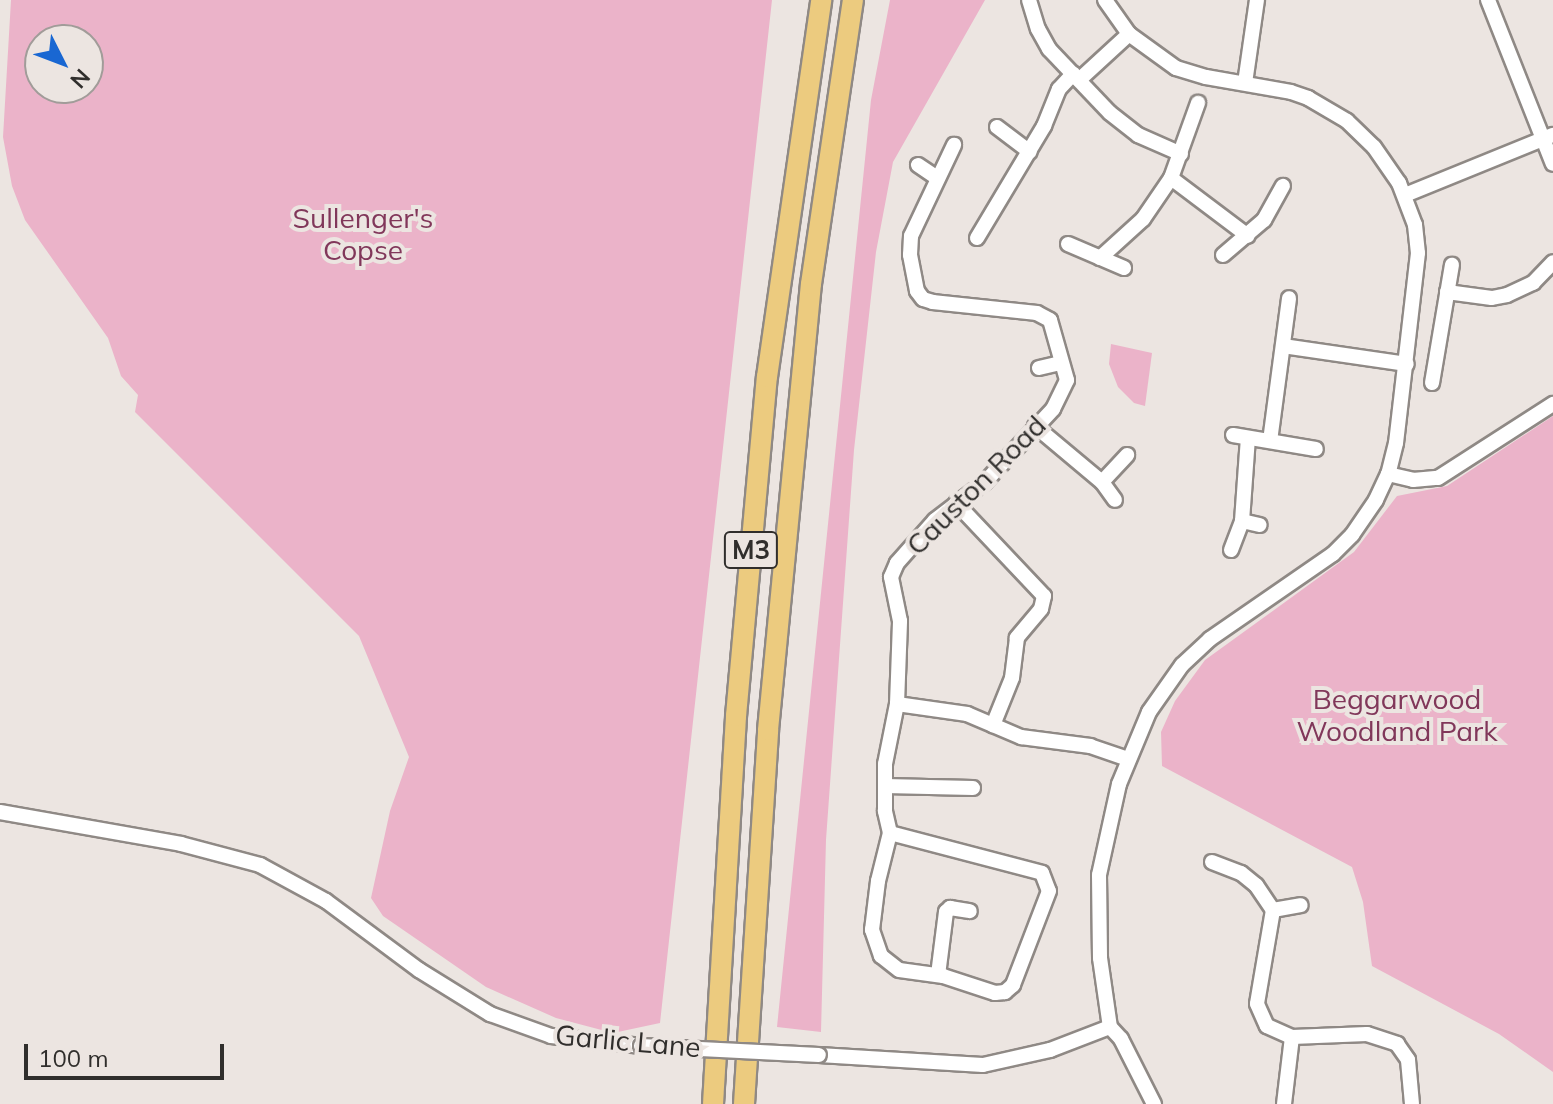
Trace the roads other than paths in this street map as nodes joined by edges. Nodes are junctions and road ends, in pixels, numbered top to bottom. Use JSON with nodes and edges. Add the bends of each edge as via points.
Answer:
{"nodes":[{"id":1,"x":821,"y":0,"type":"edge"},
{"id":2,"x":853,"y":0,"type":"edge"},
{"id":3,"x":1029,"y":0,"type":"edge"},
{"id":4,"x":1105,"y":0,"type":"edge"},
{"id":5,"x":1257,"y":0,"type":"edge"},
{"id":6,"x":1488,"y":0,"type":"edge"},
{"id":7,"x":1129,"y":34,"type":"junction"},
{"id":8,"x":1076,"y":77,"type":"junction"},
{"id":9,"x":1245,"y":83,"type":"junction"},
{"id":10,"x":1198,"y":103,"type":"dead end"},
{"id":11,"x":997,"y":127,"type":"dead end"},
{"id":12,"x":1548,"y":137,"type":"edge"},
{"id":13,"x":954,"y":145,"type":"dead end"},
{"id":14,"x":1030,"y":152,"type":"junction"},
{"id":15,"x":1181,"y":154,"type":"junction"},
{"id":16,"x":1553,"y":164,"type":"edge"},
{"id":17,"x":918,"y":165,"type":"dead end"},
{"id":18,"x":937,"y":178,"type":"junction"},
{"id":19,"x":1171,"y":178,"type":"junction"},
{"id":20,"x":1283,"y":186,"type":"dead end"},
{"id":21,"x":1405,"y":195,"type":"junction"},
{"id":22,"x":1248,"y":236,"type":"junction"},
{"id":23,"x":977,"y":238,"type":"dead end"},
{"id":24,"x":1068,"y":244,"type":"dead end"},
{"id":25,"x":1223,"y":255,"type":"dead end"},
{"id":26,"x":1100,"y":258,"type":"junction"},
{"id":27,"x":1553,"y":262,"type":"edge"},
{"id":28,"x":1452,"y":265,"type":"dead end"},
{"id":29,"x":1124,"y":268,"type":"dead end"},
{"id":30,"x":1447,"y":292,"type":"junction"},
{"id":31,"x":1289,"y":298,"type":"dead end"},
{"id":32,"x":1283,"y":346,"type":"junction"},
{"id":33,"x":1060,"y":363,"type":"junction"},
{"id":34,"x":1407,"y":364,"type":"junction"},
{"id":35,"x":1039,"y":368,"type":"dead end"},
{"id":36,"x":1432,"y":383,"type":"dead end"},
{"id":37,"x":1553,"y":404,"type":"edge"},
{"id":38,"x":1035,"y":426,"type":"junction"},
{"id":39,"x":1233,"y":435,"type":"dead end"},
{"id":40,"x":1248,"y":438,"type":"junction"},
{"id":41,"x":1270,"y":441,"type":"junction"},
{"id":42,"x":1316,"y":449,"type":"dead end"},
{"id":43,"x":1127,"y":455,"type":"dead end"},
{"id":44,"x":1388,"y":474,"type":"junction"},
{"id":45,"x":1102,"y":482,"type":"junction"},
{"id":46,"x":1115,"y":500,"type":"dead end"},
{"id":47,"x":956,"y":503,"type":"junction"},
{"id":48,"x":1242,"y":521,"type":"junction"},
{"id":49,"x":1260,"y":525,"type":"dead end"},
{"id":50,"x":1231,"y":550,"type":"dead end"},
{"id":51,"x":897,"y":704,"type":"junction"},
{"id":52,"x":993,"y":725,"type":"junction"},
{"id":53,"x":1127,"y":759,"type":"junction"},
{"id":54,"x":885,"y":786,"type":"junction"},
{"id":55,"x":973,"y":788,"type":"dead end"},
{"id":56,"x":0,"y":812,"type":"edge"},
{"id":57,"x":890,"y":833,"type":"junction"},
{"id":58,"x":1212,"y":862,"type":"dead end"},
{"id":59,"x":1301,"y":905,"type":"dead end"},
{"id":60,"x":1273,"y":910,"type":"junction"},
{"id":61,"x":970,"y":911,"type":"dead end"},
{"id":62,"x":938,"y":975,"type":"junction"},
{"id":63,"x":1110,"y":1027,"type":"junction"},
{"id":64,"x":1292,"y":1037,"type":"junction"},
{"id":65,"x":713,"y":1104,"type":"edge"},
{"id":66,"x":744,"y":1104,"type":"edge"},
{"id":67,"x":1154,"y":1104,"type":"edge"},
{"id":68,"x":1284,"y":1104,"type":"edge"},
{"id":69,"x":1412,"y":1104,"type":"edge"}],
"edges":[{"from":1,"to":65,"type":"highway","number":"M3","via":[[767,377],[736,716]]},
{"from":2,"to":66,"type":"highway","number":"M3","via":[[806,332],[768,730]]},
{"from":3,"to":8,"type":"street","via":[[1043,39]]},
{"from":4,"to":7,"type":"street"},
{"from":5,"to":9,"type":"street"},
{"from":6,"to":12,"type":"street"},
{"from":7,"to":8,"type":"street"},
{"from":7,"to":9,"type":"street","via":[[1176,68]]},
{"from":8,"to":14,"type":"street","via":[[1059,89]]},
{"from":8,"to":15,"type":"street","via":[[1122,124]]},
{"from":9,"to":21,"type":"street","via":[[1308,98],[1335,113],[1374,147]]},
{"from":10,"to":15,"type":"street"},
{"from":11,"to":14,"type":"street"},
{"from":12,"to":16,"type":"street"},
{"from":12,"to":21,"type":"street"},
{"from":13,"to":18,"type":"street","name":"Causton Road"},
{"from":14,"to":23,"type":"street"},
{"from":15,"to":19,"type":"street"},
{"from":17,"to":18,"type":"street"},
{"from":18,"to":33,"type":"street","name":"Causton Road","via":[[911,236],[917,291],[933,302],[1037,313],[1050,320]]},
{"from":19,"to":22,"type":"street"},
{"from":19,"to":26,"type":"street","via":[[1143,219]]},
{"from":20,"to":22,"type":"street"},
{"from":21,"to":34,"type":"street","via":[[1418,253]]},
{"from":22,"to":25,"type":"street"},
{"from":24,"to":26,"type":"street"},
{"from":26,"to":29,"type":"street"},
{"from":27,"to":30,"type":"street","via":[[1533,283],[1507,295]]},
{"from":28,"to":30,"type":"street"},
{"from":30,"to":36,"type":"street"},
{"from":31,"to":32,"type":"street"},
{"from":32,"to":34,"type":"street"},
{"from":32,"to":41,"type":"street"},
{"from":33,"to":35,"type":"street","name":"Causton Road"},
{"from":33,"to":38,"type":"street","name":"Causton Road","via":[[1067,380],[1062,396]]},
{"from":34,"to":44,"type":"street"},
{"from":37,"to":44,"type":"street","via":[[1438,478]]},
{"from":38,"to":45,"type":"street"},
{"from":38,"to":47,"type":"street","name":"Causton Road","via":[[985,482]]},
{"from":39,"to":40,"type":"street"},
{"from":40,"to":41,"type":"street"},
{"from":40,"to":48,"type":"street"},
{"from":41,"to":42,"type":"street"},
{"from":43,"to":45,"type":"street"},
{"from":44,"to":53,"type":"street","via":[[1370,512],[1345,543],[1210,639],[1182,665],[1158,696]]},
{"from":45,"to":46,"type":"street"},
{"from":47,"to":51,"type":"street","name":"Causton Road","via":[[897,563],[891,577],[900,621]]},
{"from":47,"to":52,"type":"street","via":[[1044,596],[1041,609],[1017,638],[1012,678]]},
{"from":48,"to":49,"type":"street"},
{"from":48,"to":50,"type":"street"},
{"from":51,"to":52,"type":"street","via":[[967,714]]},
{"from":51,"to":54,"type":"street"},
{"from":52,"to":53,"type":"street","via":[[1021,737],[1090,746]]},
{"from":53,"to":63,"type":"street","via":[[1105,839],[1097,898]]},
{"from":54,"to":55,"type":"street"},
{"from":54,"to":57,"type":"street"},
{"from":56,"to":63,"type":"street","name":"Garlic Lane","bridge":true,"via":[[181,844],[260,865],[326,901],[419,970],[490,1014],[551,1036],[983,1065],[1050,1050]]},
{"from":57,"to":62,"type":"street","via":[[878,881],[872,930],[876,947],[899,970]]},
{"from":57,"to":62,"type":"street","via":[[1031,869],[1047,881],[1049,891],[1013,985],[1005,992]]},
{"from":58,"to":60,"type":"street","via":[[1241,873]]},
{"from":59,"to":60,"type":"street"},
{"from":60,"to":64,"type":"street","via":[[1257,1004],[1267,1026]]},
{"from":61,"to":62,"type":"street","via":[[946,912]]},
{"from":63,"to":67,"type":"street"},
{"from":64,"to":68,"type":"street"},
{"from":64,"to":69,"type":"street","via":[[1367,1034],[1397,1044],[1408,1060]]}]}
